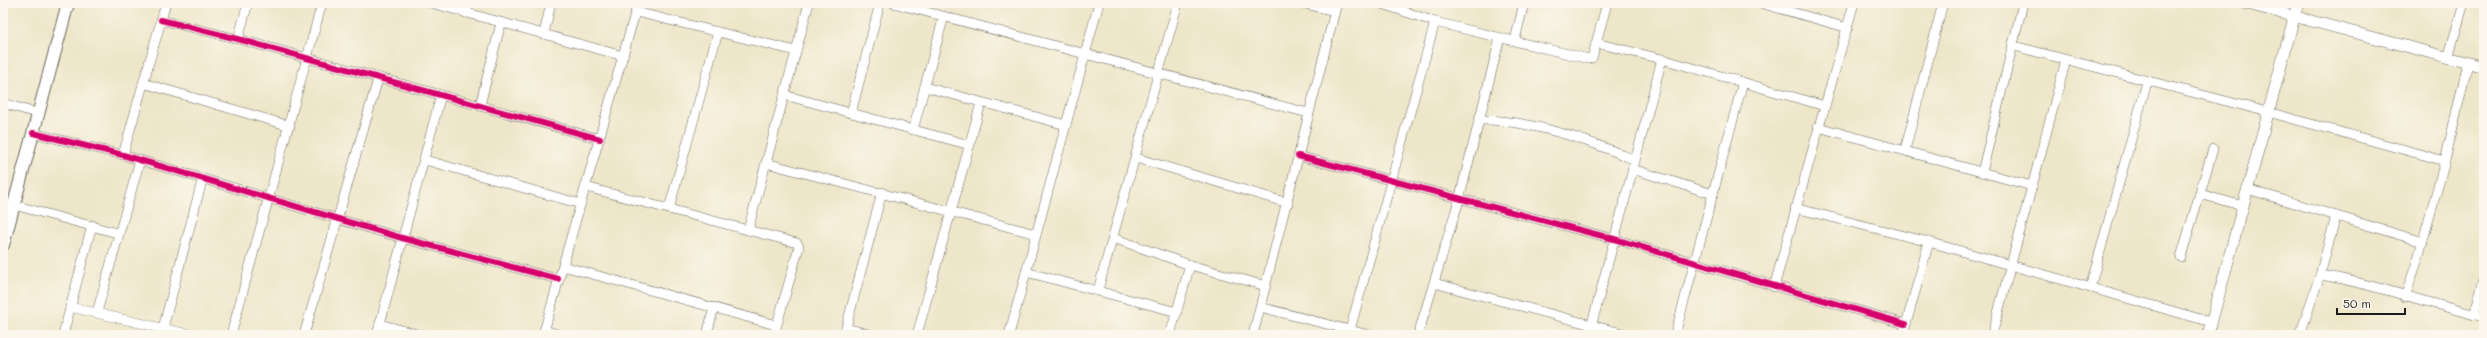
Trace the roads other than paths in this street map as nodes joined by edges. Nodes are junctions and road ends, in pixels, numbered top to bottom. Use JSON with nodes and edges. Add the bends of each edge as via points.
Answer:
{"nodes":[{"id":1,"x":68,"y":3,"type":"edge"},
{"id":2,"x":166,"y":3,"type":"edge"},
{"id":3,"x":248,"y":3,"type":"edge"},
{"id":4,"x":322,"y":3,"type":"edge"},
{"id":5,"x":431,"y":3,"type":"edge"},
{"id":6,"x":468,"y":3,"type":"edge"},
{"id":7,"x":552,"y":3,"type":"edge"},
{"id":8,"x":809,"y":3,"type":"edge"},
{"id":9,"x":880,"y":3,"type":"edge"},
{"id":10,"x":893,"y":3,"type":"edge"},
{"id":11,"x":1099,"y":3,"type":"edge"},
{"id":12,"x":1178,"y":3,"type":"edge"},
{"id":13,"x":1301,"y":3,"type":"edge"},
{"id":14,"x":1380,"y":3,"type":"edge"},
{"id":15,"x":1524,"y":3,"type":"edge"},
{"id":16,"x":1607,"y":3,"type":"edge"},
{"id":17,"x":1760,"y":3,"type":"edge"},
{"id":18,"x":1854,"y":3,"type":"edge"},
{"id":19,"x":1943,"y":3,"type":"edge"},
{"id":20,"x":2023,"y":3,"type":"edge"},
{"id":21,"x":2244,"y":3,"type":"edge"},
{"id":22,"x":2298,"y":3,"type":"edge"},
{"id":23,"x":2464,"y":3,"type":"edge"},
{"id":24,"x":637,"y":7,"type":"edge"},
{"id":25,"x":1335,"y":7,"type":"edge"},
{"id":26,"x":466,"y":13,"type":"junction"},
{"id":27,"x":944,"y":16,"type":"junction"},
{"id":28,"x":2294,"y":16,"type":"junction"},
{"id":29,"x":161,"y":20,"type":"junction"},
{"id":30,"x":1435,"y":22,"type":"junction"},
{"id":31,"x":501,"y":23,"type":"junction"},
{"id":32,"x":1848,"y":28,"type":"junction"},
{"id":33,"x":718,"y":32,"type":"junction"},
{"id":34,"x":544,"y":34,"type":"junction"},
{"id":35,"x":1500,"y":38,"type":"junction"},
{"id":36,"x":238,"y":39,"type":"junction"},
{"id":37,"x":1515,"y":40,"type":"junction"},
{"id":38,"x":1596,"y":43,"type":"junction"},
{"id":39,"x":2014,"y":46,"type":"junction"},
{"id":40,"x":796,"y":51,"type":"junction"},
{"id":41,"x":1085,"y":53,"type":"junction"},
{"id":42,"x":623,"y":56,"type":"junction"},
{"id":43,"x":2448,"y":58,"type":"junction"},
{"id":44,"x":308,"y":59,"type":"junction"},
{"id":45,"x":1662,"y":59,"type":"junction"},
{"id":46,"x":2066,"y":60,"type":"junction"},
{"id":47,"x":2468,"y":63,"type":"junction"},
{"id":48,"x":2484,"y":67,"type":"edge"},
{"id":49,"x":1160,"y":73,"type":"junction"},
{"id":50,"x":378,"y":79,"type":"junction"},
{"id":51,"x":1743,"y":82,"type":"junction"},
{"id":52,"x":2147,"y":82,"type":"junction"},
{"id":53,"x":143,"y":83,"type":"junction"},
{"id":54,"x":925,"y":87,"type":"junction"},
{"id":55,"x":441,"y":95,"type":"junction"},
{"id":56,"x":784,"y":95,"type":"junction"},
{"id":57,"x":3,"y":103,"type":"edge"},
{"id":58,"x":981,"y":103,"type":"junction"},
{"id":59,"x":480,"y":105,"type":"junction"},
{"id":60,"x":1825,"y":106,"type":"junction"},
{"id":61,"x":2268,"y":112,"type":"junction"},
{"id":62,"x":851,"y":113,"type":"junction"},
{"id":63,"x":1308,"y":113,"type":"junction"},
{"id":64,"x":39,"y":114,"type":"junction"},
{"id":65,"x":1479,"y":120,"type":"junction"},
{"id":66,"x":1066,"y":125,"type":"junction"},
{"id":67,"x":290,"y":126,"type":"junction"},
{"id":68,"x":1818,"y":127,"type":"junction"},
{"id":69,"x":913,"y":130,"type":"junction"},
{"id":70,"x":33,"y":133,"type":"junction"},
{"id":71,"x":600,"y":139,"type":"junction"},
{"id":72,"x":970,"y":145,"type":"junction"},
{"id":73,"x":2213,"y":149,"type":"dead end"},
{"id":74,"x":1905,"y":150,"type":"junction"},
{"id":75,"x":123,"y":156,"type":"junction"},
{"id":76,"x":1298,"y":156,"type":"junction"},
{"id":77,"x":1136,"y":158,"type":"junction"},
{"id":78,"x":140,"y":160,"type":"junction"},
{"id":79,"x":425,"y":160,"type":"junction"},
{"id":80,"x":2445,"y":161,"type":"junction"},
{"id":81,"x":766,"y":163,"type":"junction"},
{"id":82,"x":1633,"y":165,"type":"junction"},
{"id":83,"x":1982,"y":172,"type":"junction"},
{"id":84,"x":202,"y":181,"type":"junction"},
{"id":85,"x":1391,"y":181,"type":"junction"},
{"id":86,"x":2032,"y":186,"type":"junction"},
{"id":87,"x":586,"y":188,"type":"junction"},
{"id":88,"x":2247,"y":189,"type":"junction"},
{"id":89,"x":882,"y":192,"type":"junction"},
{"id":90,"x":1713,"y":194,"type":"junction"},
{"id":91,"x":2200,"y":194,"type":"junction"},
{"id":92,"x":270,"y":198,"type":"junction"},
{"id":93,"x":1458,"y":200,"type":"junction"},
{"id":94,"x":1288,"y":203,"type":"junction"},
{"id":95,"x":581,"y":204,"type":"junction"},
{"id":96,"x":14,"y":205,"type":"junction"},
{"id":97,"x":2243,"y":206,"type":"junction"},
{"id":98,"x":669,"y":208,"type":"junction"},
{"id":99,"x":1795,"y":208,"type":"junction"},
{"id":100,"x":952,"y":211,"type":"junction"},
{"id":101,"x":2336,"y":216,"type":"junction"},
{"id":102,"x":339,"y":219,"type":"junction"},
{"id":103,"x":92,"y":225,"type":"junction"},
{"id":104,"x":748,"y":230,"type":"junction"},
{"id":105,"x":117,"y":233,"type":"junction"},
{"id":106,"x":1036,"y":234,"type":"junction"},
{"id":107,"x":402,"y":238,"type":"junction"},
{"id":108,"x":1113,"y":238,"type":"junction"},
{"id":109,"x":1614,"y":239,"type":"junction"},
{"id":110,"x":1929,"y":242,"type":"junction"},
{"id":111,"x":2423,"y":242,"type":"junction"},
{"id":112,"x":3,"y":246,"type":"edge"},
{"id":113,"x":2181,"y":257,"type":"dead end"},
{"id":114,"x":1694,"y":263,"type":"junction"},
{"id":115,"x":1190,"y":265,"type":"junction"},
{"id":116,"x":562,"y":266,"type":"junction"},
{"id":117,"x":2010,"y":266,"type":"junction"},
{"id":118,"x":1026,"y":272,"type":"junction"},
{"id":119,"x":2320,"y":275,"type":"junction"},
{"id":120,"x":558,"y":279,"type":"junction"},
{"id":121,"x":2484,"y":279,"type":"edge"},
{"id":122,"x":1434,"y":283,"type":"junction"},
{"id":123,"x":1266,"y":286,"type":"junction"},
{"id":124,"x":1774,"y":286,"type":"junction"},
{"id":125,"x":2090,"y":288,"type":"junction"},
{"id":126,"x":1098,"y":290,"type":"junction"},
{"id":127,"x":2405,"y":296,"type":"junction"},
{"id":128,"x":70,"y":307,"type":"junction"},
{"id":129,"x":714,"y":307,"type":"junction"},
{"id":130,"x":1260,"y":307,"type":"junction"},
{"id":131,"x":97,"y":312,"type":"junction"},
{"id":132,"x":1177,"y":312,"type":"junction"},
{"id":133,"x":2474,"y":315,"type":"junction"},
{"id":134,"x":2484,"y":317,"type":"edge"},
{"id":135,"x":2211,"y":322,"type":"junction"},
{"id":136,"x":380,"y":324,"type":"junction"},
{"id":137,"x":1905,"y":324,"type":"junction"},
{"id":138,"x":776,"y":325,"type":"junction"},
{"id":139,"x":1592,"y":325,"type":"junction"},
{"id":140,"x":163,"y":328,"type":"junction"},
{"id":141,"x":845,"y":331,"type":"edge"},
{"id":142,"x":1344,"y":331,"type":"edge"},
{"id":143,"x":544,"y":333,"type":"edge"},
{"id":144,"x":63,"y":335,"type":"edge"},
{"id":145,"x":192,"y":335,"type":"edge"},
{"id":146,"x":231,"y":335,"type":"edge"},
{"id":147,"x":304,"y":335,"type":"edge"},
{"id":148,"x":377,"y":335,"type":"edge"},
{"id":149,"x":420,"y":335,"type":"edge"},
{"id":150,"x":560,"y":335,"type":"edge"},
{"id":151,"x":707,"y":335,"type":"edge"},
{"id":152,"x":774,"y":335,"type":"edge"},
{"id":153,"x":872,"y":335,"type":"edge"},
{"id":154,"x":917,"y":335,"type":"edge"},
{"id":155,"x":1009,"y":335,"type":"edge"},
{"id":156,"x":1170,"y":335,"type":"edge"},
{"id":157,"x":1253,"y":335,"type":"edge"},
{"id":158,"x":1369,"y":335,"type":"edge"},
{"id":159,"x":1418,"y":335,"type":"edge"},
{"id":160,"x":1589,"y":335,"type":"edge"},
{"id":161,"x":1629,"y":335,"type":"edge"},
{"id":162,"x":1675,"y":335,"type":"edge"},
{"id":163,"x":1903,"y":335,"type":"edge"},
{"id":164,"x":1992,"y":335,"type":"edge"},
{"id":165,"x":2208,"y":335,"type":"edge"},
{"id":166,"x":2300,"y":335,"type":"edge"}],
"edges":[{"from":1,"to":64,"type":"main road"},
{"from":2,"to":29,"type":"street"},
{"from":3,"to":36,"type":"street"},
{"from":4,"to":44,"type":"street"},
{"from":5,"to":26,"type":"street"},
{"from":6,"to":26,"type":"street"},
{"from":7,"to":34,"type":"street"},
{"from":8,"to":40,"type":"street"},
{"from":9,"to":62,"type":"street"},
{"from":10,"to":27,"type":"street"},
{"from":11,"to":41,"type":"street"},
{"from":12,"to":49,"type":"street"},
{"from":13,"to":25,"type":"street"},
{"from":14,"to":30,"type":"street"},
{"from":15,"to":37,"type":"street"},
{"from":16,"to":38,"type":"street"},
{"from":17,"to":32,"type":"street"},
{"from":18,"to":32,"type":"street"},
{"from":19,"to":74,"type":"street"},
{"from":20,"to":39,"type":"street"},
{"from":21,"to":28,"type":"street"},
{"from":22,"to":28,"type":"street"},
{"from":23,"to":43,"type":"street"},
{"from":24,"to":33,"type":"street"},
{"from":24,"to":42,"type":"street"},
{"from":25,"to":63,"type":"street"},
{"from":26,"to":31,"type":"street"},
{"from":27,"to":41,"type":"street"},
{"from":27,"to":54,"type":"street"},
{"from":28,"to":43,"type":"street"},
{"from":28,"to":61,"type":"street"},
{"from":29,"to":36,"type":"street"},
{"from":29,"to":53,"type":"street"},
{"from":30,"to":35,"type":"street"},
{"from":30,"to":85,"type":"street"},
{"from":31,"to":34,"type":"street"},
{"from":31,"to":59,"type":"street"},
{"from":32,"to":60,"type":"street"},
{"from":33,"to":40,"type":"street"},
{"from":33,"to":98,"type":"street"},
{"from":34,"to":42,"type":"street"},
{"from":35,"to":37,"type":"street"},
{"from":35,"to":65,"type":"street"},
{"from":36,"to":44,"type":"street"},
{"from":37,"to":38,"type":"street","via":[[1589,59],[1592,58]]},
{"from":38,"to":45,"type":"street"},
{"from":39,"to":46,"type":"street"},
{"from":39,"to":83,"type":"street"},
{"from":40,"to":56,"type":"street"},
{"from":41,"to":49,"type":"street"},
{"from":41,"to":66,"type":"street"},
{"from":42,"to":71,"type":"street"},
{"from":43,"to":47,"type":"street"},
{"from":44,"to":50,"type":"street"},
{"from":44,"to":67,"type":"street"},
{"from":45,"to":51,"type":"street"},
{"from":45,"to":82,"type":"street"},
{"from":46,"to":52,"type":"street"},
{"from":46,"to":86,"type":"street"},
{"from":47,"to":48,"type":"street"},
{"from":47,"to":80,"type":"street"},
{"from":49,"to":63,"type":"street"},
{"from":49,"to":77,"type":"street"},
{"from":50,"to":55,"type":"street"},
{"from":50,"to":102,"type":"street"},
{"from":51,"to":60,"type":"street"},
{"from":51,"to":90,"type":"street"},
{"from":52,"to":61,"type":"street"},
{"from":52,"to":125,"type":"street"},
{"from":53,"to":67,"type":"street"},
{"from":53,"to":75,"type":"street"},
{"from":54,"to":58,"type":"street"},
{"from":54,"to":69,"type":"street"},
{"from":55,"to":59,"type":"street"},
{"from":55,"to":79,"type":"street"},
{"from":56,"to":62,"type":"street"},
{"from":56,"to":81,"type":"street"},
{"from":57,"to":64,"type":"street"},
{"from":58,"to":66,"type":"street"},
{"from":58,"to":72,"type":"street"},
{"from":59,"to":71,"type":"street"},
{"from":60,"to":68,"type":"street"},
{"from":61,"to":80,"type":"street"},
{"from":61,"to":88,"type":"street"},
{"from":62,"to":69,"type":"street"},
{"from":63,"to":76,"type":"street"},
{"from":64,"to":70,"type":"main road"},
{"from":65,"to":82,"type":"street","via":[[1515,123],[1560,134],[1614,151]]},
{"from":65,"to":93,"type":"street"},
{"from":66,"to":106,"type":"street"},
{"from":67,"to":92,"type":"street"},
{"from":68,"to":74,"type":"street"},
{"from":68,"to":99,"type":"street"},
{"from":69,"to":72,"type":"street"},
{"from":70,"to":75,"type":"street"},
{"from":70,"to":96,"type":"main road"},
{"from":71,"to":87,"type":"street"},
{"from":72,"to":100,"type":"street"},
{"from":73,"to":91,"type":"street"},
{"from":74,"to":83,"type":"street"},
{"from":75,"to":78,"type":"street"},
{"from":76,"to":85,"type":"street"},
{"from":76,"to":94,"type":"street"},
{"from":77,"to":94,"type":"street"},
{"from":77,"to":108,"type":"street"},
{"from":78,"to":84,"type":"street"},
{"from":78,"to":105,"type":"street"},
{"from":79,"to":95,"type":"street"},
{"from":79,"to":107,"type":"street"},
{"from":80,"to":111,"type":"street"},
{"from":81,"to":89,"type":"street"},
{"from":81,"to":104,"type":"street"},
{"from":82,"to":90,"type":"street"},
{"from":82,"to":109,"type":"street"},
{"from":83,"to":86,"type":"street"},
{"from":84,"to":92,"type":"street"},
{"from":84,"to":140,"type":"street"},
{"from":85,"to":93,"type":"street"},
{"from":85,"to":142,"type":"street"},
{"from":86,"to":117,"type":"street"},
{"from":87,"to":95,"type":"street"},
{"from":87,"to":98,"type":"street"},
{"from":88,"to":97,"type":"street"},
{"from":88,"to":101,"type":"street"},
{"from":89,"to":100,"type":"street"},
{"from":89,"to":141,"type":"street"},
{"from":90,"to":114,"type":"street"},
{"from":91,"to":97,"type":"street"},
{"from":91,"to":113,"type":"street"},
{"from":92,"to":102,"type":"street"},
{"from":92,"to":146,"type":"street"},
{"from":93,"to":109,"type":"street"},
{"from":93,"to":122,"type":"street"},
{"from":94,"to":123,"type":"street"},
{"from":95,"to":116,"type":"street"},
{"from":96,"to":103,"type":"street"},
{"from":96,"to":112,"type":"main road"},
{"from":97,"to":135,"type":"street"},
{"from":98,"to":104,"type":"street"},
{"from":99,"to":110,"type":"street"},
{"from":99,"to":124,"type":"street"},
{"from":100,"to":106,"type":"street"},
{"from":100,"to":154,"type":"street"},
{"from":101,"to":111,"type":"street"},
{"from":101,"to":119,"type":"street"},
{"from":102,"to":107,"type":"street"},
{"from":102,"to":147,"type":"street"},
{"from":103,"to":105,"type":"street"},
{"from":103,"to":128,"type":"street"},
{"from":104,"to":138,"type":"street","via":[[795,242],[799,246]]},
{"from":105,"to":131,"type":"street"},
{"from":106,"to":118,"type":"street"},
{"from":107,"to":120,"type":"street"},
{"from":107,"to":136,"type":"street"},
{"from":108,"to":115,"type":"street"},
{"from":108,"to":126,"type":"street"},
{"from":109,"to":114,"type":"street"},
{"from":109,"to":139,"type":"street"},
{"from":110,"to":117,"type":"street"},
{"from":110,"to":137,"type":"street"},
{"from":111,"to":127,"type":"street"},
{"from":114,"to":124,"type":"street"},
{"from":114,"to":162,"type":"street"},
{"from":115,"to":123,"type":"street"},
{"from":115,"to":132,"type":"street"},
{"from":116,"to":120,"type":"street"},
{"from":116,"to":129,"type":"street"},
{"from":117,"to":125,"type":"street"},
{"from":117,"to":164,"type":"street"},
{"from":118,"to":126,"type":"street"},
{"from":118,"to":155,"type":"street"},
{"from":119,"to":127,"type":"street","via":[[2373,285]]},
{"from":119,"to":166,"type":"street"},
{"from":120,"to":143,"type":"street"},
{"from":121,"to":133,"type":"street"},
{"from":122,"to":139,"type":"street"},
{"from":122,"to":159,"type":"street"},
{"from":123,"to":130,"type":"street"},
{"from":124,"to":137,"type":"street"},
{"from":125,"to":135,"type":"street"},
{"from":126,"to":132,"type":"street"},
{"from":127,"to":133,"type":"street"},
{"from":128,"to":131,"type":"street"},
{"from":128,"to":144,"type":"street"},
{"from":129,"to":138,"type":"street"},
{"from":129,"to":151,"type":"street"},
{"from":130,"to":142,"type":"street"},
{"from":130,"to":157,"type":"street"},
{"from":131,"to":140,"type":"street"},
{"from":132,"to":156,"type":"street"},
{"from":133,"to":134,"type":"street"},
{"from":135,"to":165,"type":"street"},
{"from":136,"to":148,"type":"street"},
{"from":136,"to":149,"type":"street"},
{"from":137,"to":163,"type":"street"},
{"from":138,"to":152,"type":"street"},
{"from":139,"to":160,"type":"street"},
{"from":139,"to":161,"type":"street"},
{"from":140,"to":145,"type":"street"},
{"from":141,"to":153,"type":"street"},
{"from":142,"to":158,"type":"street"},
{"from":143,"to":150,"type":"street"}]}
